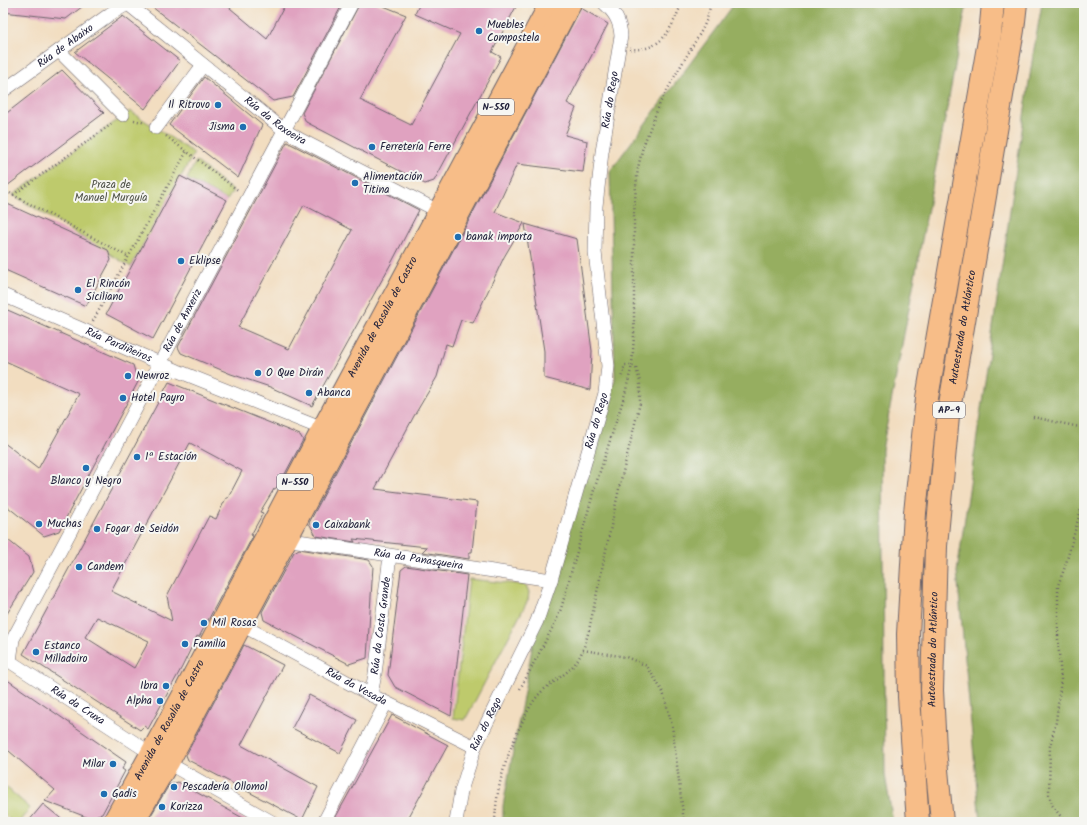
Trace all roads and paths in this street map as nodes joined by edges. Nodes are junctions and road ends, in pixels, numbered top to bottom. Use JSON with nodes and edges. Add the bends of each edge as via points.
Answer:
{"nodes":[{"id":1,"x":128,"y":3,"type":"edge"},
{"id":2,"x":352,"y":3,"type":"edge"},
{"id":3,"x":551,"y":3,"type":"edge"},
{"id":4,"x":570,"y":3,"type":"edge"},
{"id":5,"x":604,"y":3,"type":"edge"},
{"id":6,"x":682,"y":3,"type":"edge"},
{"id":7,"x":711,"y":3,"type":"edge"},
{"id":8,"x":993,"y":3,"type":"edge"},
{"id":9,"x":1016,"y":3,"type":"edge"},
{"id":10,"x":620,"y":46,"type":"junction"},
{"id":11,"x":59,"y":51,"type":"junction"},
{"id":12,"x":203,"y":64,"type":"junction"},
{"id":13,"x":3,"y":91,"type":"edge"},
{"id":14,"x":123,"y":115,"type":"junction"},
{"id":15,"x":156,"y":128,"type":"junction"},
{"id":16,"x":284,"y":130,"type":"junction"},
{"id":17,"x":187,"y":152,"type":"junction"},
{"id":18,"x":3,"y":189,"type":"edge"},
{"id":19,"x":13,"y":195,"type":"junction"},
{"id":20,"x":249,"y":198,"type":"junction"},
{"id":21,"x":440,"y":212,"type":"junction"},
{"id":22,"x":129,"y":257,"type":"junction"},
{"id":23,"x":3,"y":295,"type":"edge"},
{"id":24,"x":87,"y":332,"type":"junction"},
{"id":25,"x":161,"y":363,"type":"junction"},
{"id":26,"x":1033,"y":418,"type":"dead end"},
{"id":27,"x":1084,"y":428,"type":"edge"},
{"id":28,"x":323,"y":429,"type":"junction"},
{"id":29,"x":1084,"y":498,"type":"edge"},
{"id":30,"x":285,"y":539,"type":"junction"},
{"id":31,"x":390,"y":556,"type":"junction"},
{"id":32,"x":551,"y":580,"type":"junction"},
{"id":33,"x":240,"y":624,"type":"junction"},
{"id":34,"x":583,"y":650,"type":"junction"},
{"id":35,"x":6,"y":659,"type":"edge"},
{"id":36,"x":371,"y":695,"type":"junction"},
{"id":37,"x":386,"y":703,"type":"junction"},
{"id":38,"x":474,"y":747,"type":"junction"},
{"id":39,"x":160,"y":758,"type":"junction"},
{"id":40,"x":114,"y":822,"type":"edge"},
{"id":41,"x":133,"y":822,"type":"edge"},
{"id":42,"x":272,"y":822,"type":"edge"},
{"id":43,"x":324,"y":822,"type":"edge"},
{"id":44,"x":456,"y":822,"type":"edge"},
{"id":45,"x":495,"y":822,"type":"edge"},
{"id":46,"x":684,"y":822,"type":"edge"},
{"id":47,"x":918,"y":822,"type":"edge"},
{"id":48,"x":942,"y":822,"type":"edge"},
{"id":49,"x":1065,"y":822,"type":"edge"}],
"edges":[{"from":1,"to":11,"type":"street","name":"Rúa de Abaixo"},
{"from":1,"to":12,"type":"street","name":"Rúa da Raxoeira"},
{"from":2,"to":16,"type":"street","name":"Rúa de Anxeriz"},
{"from":3,"to":21,"type":"highway","name":"Avenida de Rosalía de Castro","number":"N-550"},
{"from":4,"to":30,"type":"highway","name":"Avenida de Rosalía de Castro","number":"N-550"},
{"from":5,"to":10,"type":"street","name":"Rúa do Rego","via":[[617,17]]},
{"from":6,"to":10,"type":"path","via":[[664,38],[654,46],[632,49]]},
{"from":7,"to":34,"type":"path","via":[[702,30],[676,74],[651,125],[638,168],[634,215],[632,365],[639,374],[640,403]]},
{"from":8,"to":47,"type":"highway","name":"Autoestrada do Atlántico","number":"AP-9","via":[[990,35],[927,398],[915,513],[908,634],[909,697]]},
{"from":9,"to":48,"type":"highway","name":"Autoestrada do Atlántico","number":"AP-9","via":[[1011,46],[948,416],[936,546],[932,690]]},
{"from":10,"to":32,"type":"street","name":"Rúa do Rego","via":[[602,152],[595,226],[595,252],[608,378]]},
{"from":11,"to":13,"type":"street","name":"Rúa de Abaixo"},
{"from":11,"to":14,"type":"street"},
{"from":12,"to":15,"type":"street"},
{"from":12,"to":16,"type":"street","name":"Rúa da Raxoeira"},
{"from":14,"to":15,"type":"path"},
{"from":14,"to":19,"type":"path"},
{"from":15,"to":17,"type":"path"},
{"from":16,"to":20,"type":"street","name":"Rúa de Anxeriz"},
{"from":16,"to":21,"type":"street","name":"Rúa da Raxoeira"},
{"from":17,"to":20,"type":"path"},
{"from":17,"to":22,"type":"path"},
{"from":18,"to":19,"type":"path"},
{"from":19,"to":22,"type":"path"},
{"from":20,"to":25,"type":"street","name":"Rúa de Anxeriz"},
{"from":21,"to":28,"type":"highway","name":"Avenida de Rosalía de Castro","number":"N-550"},
{"from":22,"to":24,"type":"path"},
{"from":23,"to":24,"type":"street","name":"Rúa Pardiñeiros"},
{"from":24,"to":25,"type":"street","name":"Rúa Pardiñeiros"},
{"from":25,"to":28,"type":"street","name":"Rúa Pardiñeiros"},
{"from":25,"to":35,"type":"street","name":"Rúa de Anxeriz","via":[[13,639]]},
{"from":26,"to":27,"type":"path"},
{"from":28,"to":39,"type":"highway","name":"Avenida de Rosalía de Castro","number":"N-550"},
{"from":29,"to":49,"type":"path","via":[[1058,585],[1061,679],[1056,722],[1050,746],[1049,794],[1052,805]]},
{"from":30,"to":31,"type":"street","name":"Rúa da Panasqueira"},
{"from":30,"to":33,"type":"highway","name":"Avenida de Rosalía de Castro","number":"N-550"},
{"from":31,"to":32,"type":"street","name":"Rúa da Panasqueira"},
{"from":31,"to":36,"type":"street","name":"Rúa da Costa Grande"},
{"from":32,"to":38,"type":"street","name":"Rúa do Rego","via":[[537,621]]},
{"from":33,"to":36,"type":"street","name":"Rúa da Vesada"},
{"from":33,"to":39,"type":"highway","name":"Avenida de Rosalía de Castro","number":"N-550"},
{"from":34,"to":45,"type":"path","via":[[567,672],[536,698],[527,712],[510,748],[501,776]]},
{"from":34,"to":46,"type":"path","via":[[626,657],[647,666],[663,692],[672,725]]},
{"from":35,"to":39,"type":"street","name":"Rúa da Cruxa"},
{"from":36,"to":37,"type":"street","name":"Rúa da Vesada"},
{"from":37,"to":38,"type":"street","name":"Rúa da Vesada"},
{"from":37,"to":43,"type":"street"},
{"from":38,"to":44,"type":"street","name":"Rúa do Rego","via":[[461,791]]},
{"from":39,"to":40,"type":"highway","name":"Avenida de Rosalía de Castro","number":"N-550"},
{"from":39,"to":41,"type":"highway","name":"Avenida de Rosalía de Castro","number":"N-550"},
{"from":39,"to":42,"type":"street","name":"Rúa da Cruxa"}]}
